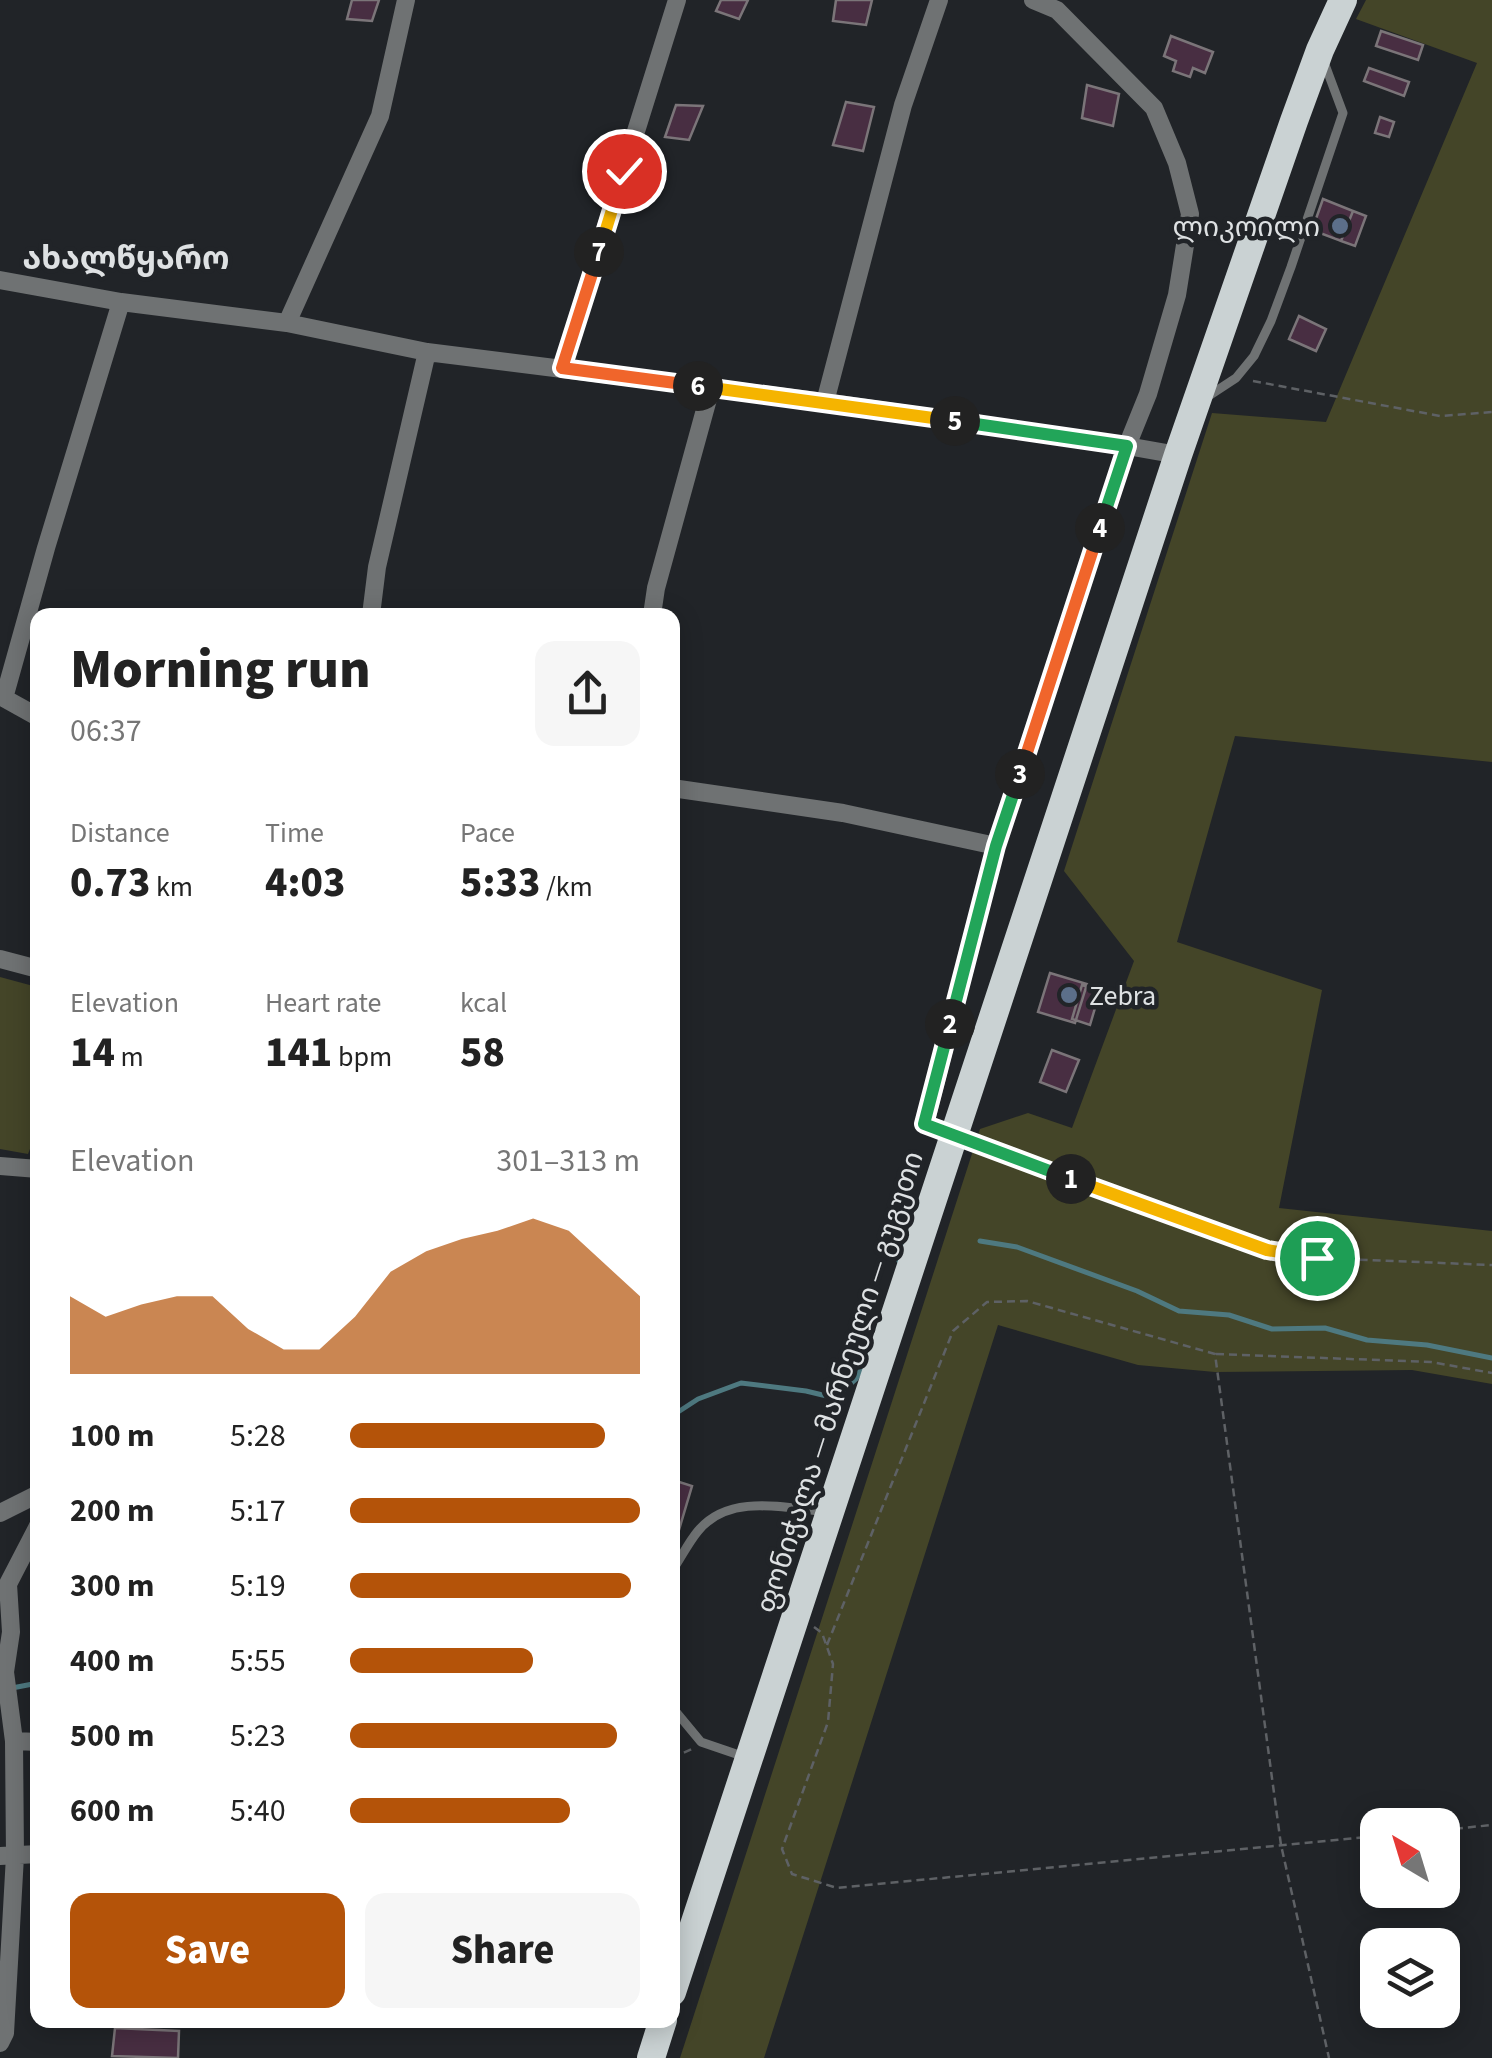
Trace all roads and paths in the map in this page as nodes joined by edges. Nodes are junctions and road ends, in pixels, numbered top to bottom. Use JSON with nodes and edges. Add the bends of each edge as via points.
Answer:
{"nodes":[{"id":1,"x":406,"y":0,"type":"edge"},
{"id":2,"x":677,"y":0,"type":"edge"},
{"id":3,"x":939,"y":0,"type":"edge"},
{"id":4,"x":1033,"y":0,"type":"edge"},
{"id":5,"x":1343,"y":0,"type":"edge"},
{"id":6,"x":1320,"y":50,"type":"junction"},
{"id":7,"x":0,"y":280,"type":"edge"},
{"id":8,"x":121,"y":302,"type":"junction"},
{"id":9,"x":288,"y":323,"type":"junction"},
{"id":10,"x":426,"y":352,"type":"junction"},
{"id":11,"x":562,"y":368,"type":"junction"},
{"id":12,"x":1236,"y":378,"type":"junction"},
{"id":13,"x":712,"y":388,"type":"junction"},
{"id":14,"x":825,"y":402,"type":"junction"},
{"id":15,"x":1197,"y":404,"type":"junction"},
{"id":16,"x":1492,"y":412,"type":"edge"},
{"id":17,"x":1127,"y":446,"type":"junction"},
{"id":18,"x":1178,"y":455,"type":"junction"},
{"id":19,"x":372,"y":608,"type":"edge"},
{"id":20,"x":653,"y":608,"type":"edge"},
{"id":21,"x":2,"y":697,"type":"edge"},
{"id":22,"x":30,"y":713,"type":"edge"},
{"id":23,"x":680,"y":789,"type":"edge"},
{"id":24,"x":996,"y":846,"type":"junction"},
{"id":25,"x":0,"y":958,"type":"edge"},
{"id":26,"x":30,"y":967,"type":"edge"},
{"id":27,"x":956,"y":1136,"type":"junction"},
{"id":28,"x":0,"y":1166,"type":"edge"},
{"id":29,"x":30,"y":1169,"type":"edge"},
{"id":30,"x":1492,"y":1264,"type":"edge"},
{"id":31,"x":1215,"y":1354,"type":"junction"},
{"id":32,"x":1492,"y":1373,"type":"edge"},
{"id":33,"x":30,"y":1498,"type":"edge"},
{"id":34,"x":0,"y":1512,"type":"edge"},
{"id":35,"x":830,"y":1512,"type":"junction"},
{"id":36,"x":30,"y":1541,"type":"edge"},
{"id":37,"x":0,"y":1555,"type":"edge"},
{"id":38,"x":680,"y":1559,"type":"edge"},
{"id":39,"x":8,"y":1584,"type":"junction"},
{"id":40,"x":796,"y":1615,"type":"junction"},
{"id":41,"x":827,"y":1645,"type":"junction"},
{"id":42,"x":680,"y":1717,"type":"edge"},
{"id":43,"x":14,"y":1741,"type":"junction"},
{"id":44,"x":30,"y":1742,"type":"edge"},
{"id":45,"x":701,"y":1742,"type":"junction"},
{"id":46,"x":680,"y":1756,"type":"edge"},
{"id":47,"x":748,"y":1758,"type":"junction"},
{"id":48,"x":1492,"y":1825,"type":"edge"},
{"id":49,"x":1460,"y":1828,"type":"edge"},
{"id":50,"x":1360,"y":1838,"type":"edge"},
{"id":51,"x":1281,"y":1846,"type":"junction"},
{"id":52,"x":7,"y":1856,"type":"edge"},
{"id":53,"x":680,"y":1967,"type":"edge"},
{"id":54,"x":660,"y":2028,"type":"edge"},
{"id":55,"x":0,"y":2043,"type":"edge"},
{"id":56,"x":651,"y":2058,"type":"edge"},
{"id":57,"x":1328,"y":2058,"type":"edge"}],
"edges":[{"from":1,"to":9,"type":"street","via":[[380,116]]},
{"from":2,"to":11,"type":"street"},
{"from":3,"to":14,"type":"street","via":[[903,105]]},
{"from":4,"to":17,"type":"street","via":[[1058,10],[1154,108],[1190,214],[1177,295]]},
{"from":5,"to":6,"type":"highway","name":"ფონიჭალა — მარნეული — გუგუთი"},
{"from":6,"to":12,"type":"lane","via":[[1343,112],[1271,320]]},
{"from":6,"to":15,"type":"highway","name":"ფონიჭალა — მარნეული — გუგუთი"},
{"from":7,"to":8,"type":"street"},
{"from":8,"to":9,"type":"street"},
{"from":8,"to":21,"type":"street"},
{"from":9,"to":10,"type":"street"},
{"from":10,"to":11,"type":"street"},
{"from":10,"to":19,"type":"street"},
{"from":11,"to":13,"type":"street"},
{"from":12,"to":15,"type":"lane"},
{"from":12,"to":16,"type":"path","via":[[1440,416]]},
{"from":13,"to":14,"type":"street"},
{"from":13,"to":20,"type":"street"},
{"from":14,"to":17,"type":"street"},
{"from":15,"to":18,"type":"highway","name":"ფონიჭალა — მარნეული — გუგუთი"},
{"from":17,"to":18,"type":"street"},
{"from":17,"to":24,"type":"street"},
{"from":18,"to":27,"type":"highway","name":"ფონიჭალა — მარნეული — გუგუთი"},
{"from":21,"to":22,"type":"street"},
{"from":23,"to":24,"type":"street","via":[[842,813]]},
{"from":24,"to":27,"type":"street","via":[[924,1124]]},
{"from":25,"to":26,"type":"street"},
{"from":27,"to":30,"type":"path","via":[[1267,1250]]},
{"from":27,"to":35,"type":"highway","name":"ფონიჭალა — მარნეული — გუგუთი"},
{"from":28,"to":29,"type":"street"},
{"from":31,"to":32,"type":"path","via":[[1430,1362]]},
{"from":31,"to":41,"type":"path","via":[[1028,1301],[987,1302],[953,1331]]},
{"from":31,"to":51,"type":"path"},
{"from":33,"to":34,"type":"street"},
{"from":35,"to":38,"type":"lane","via":[[723,1510],[700,1528]]},
{"from":35,"to":40,"type":"highway","name":"ფონიჭალა — მარნეული — გუგუთი"},
{"from":36,"to":39,"type":"street"},
{"from":37,"to":39,"type":"street"},
{"from":39,"to":43,"type":"street","via":[[6,1677]]},
{"from":40,"to":41,"type":"path","via":[[822,1632]]},
{"from":40,"to":47,"type":"highway","name":"ფონიჭალა — მარნეული — გუგუთი"},
{"from":41,"to":51,"type":"path","via":[[834,1664],[828,1722],[782,1849],[792,1874],[837,1888]]},
{"from":42,"to":45,"type":"lane"},
{"from":43,"to":44,"type":"street"},
{"from":43,"to":52,"type":"street"},
{"from":45,"to":46,"type":"path"},
{"from":45,"to":47,"type":"lane"},
{"from":47,"to":53,"type":"highway","name":"ფონიჭალა — მარნეული — გუგუთი"},
{"from":48,"to":49,"type":"path"},
{"from":50,"to":51,"type":"path"},
{"from":51,"to":57,"type":"path"},
{"from":52,"to":55,"type":"street"},
{"from":54,"to":56,"type":"highway"}]}
